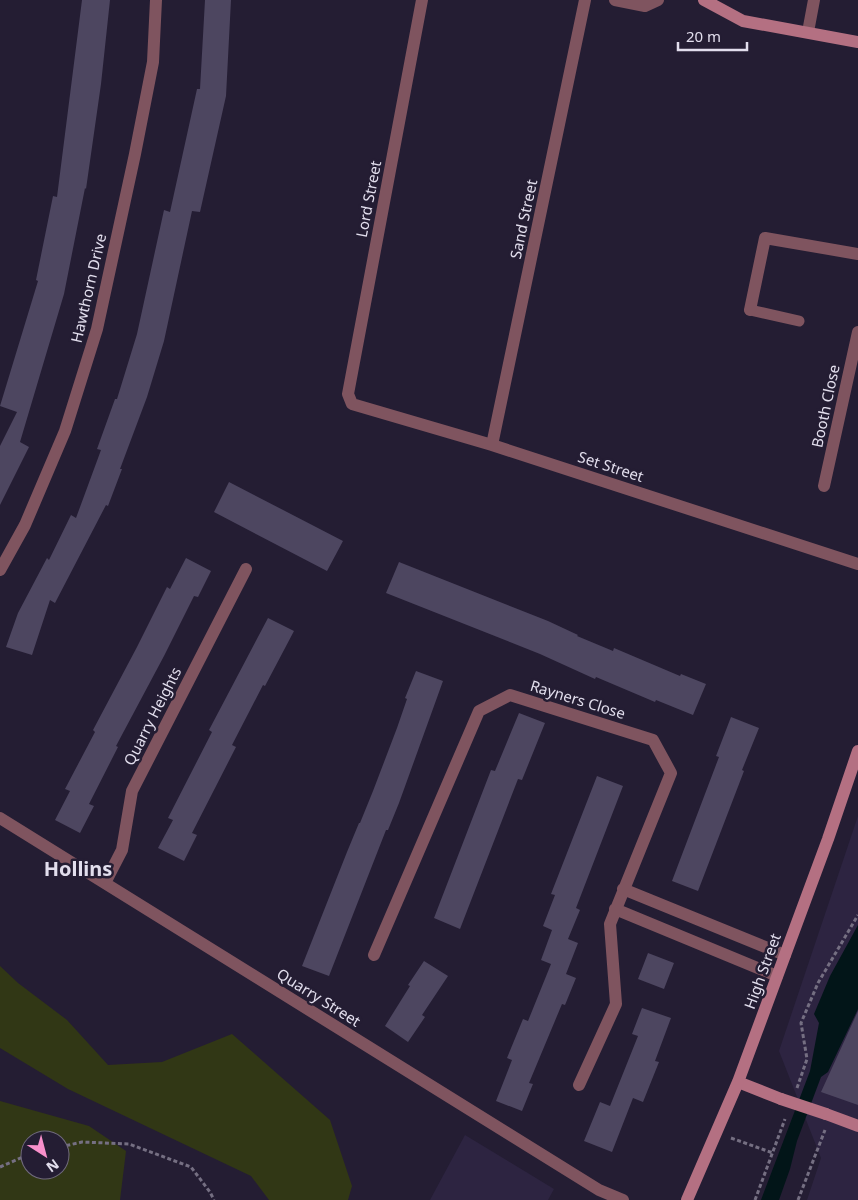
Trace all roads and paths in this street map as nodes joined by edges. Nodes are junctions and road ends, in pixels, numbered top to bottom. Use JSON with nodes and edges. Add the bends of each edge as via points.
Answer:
{"nodes":[{"id":1,"x":156,"y":0,"type":"edge"},
{"id":2,"x":422,"y":0,"type":"edge"},
{"id":3,"x":585,"y":0,"type":"edge"},
{"id":4,"x":615,"y":0,"type":"edge"},
{"id":5,"x":658,"y":0,"type":"edge"},
{"id":6,"x":704,"y":0,"type":"edge"},
{"id":7,"x":814,"y":0,"type":"edge"},
{"id":8,"x":808,"y":32,"type":"junction"},
{"id":9,"x":858,"y":42,"type":"edge"},
{"id":10,"x":858,"y":254,"type":"edge"},
{"id":11,"x":750,"y":310,"type":"joint"},
{"id":12,"x":799,"y":320,"type":"dead end"},
{"id":13,"x":858,"y":332,"type":"edge"},
{"id":14,"x":352,"y":404,"type":"joint"},
{"id":15,"x":492,"y":445,"type":"junction"},
{"id":16,"x":824,"y":486,"type":"dead end"},
{"id":17,"x":858,"y":564,"type":"edge"},
{"id":18,"x":246,"y":569,"type":"dead end"},
{"id":19,"x":0,"y":570,"type":"edge"},
{"id":20,"x":858,"y":751,"type":"edge"},
{"id":21,"x":0,"y":818,"type":"edge"},
{"id":22,"x":105,"y":883,"type":"junction"},
{"id":23,"x":623,"y":889,"type":"junction"},
{"id":24,"x":615,"y":909,"type":"junction"},
{"id":25,"x":858,"y":915,"type":"edge"},
{"id":26,"x":374,"y":955,"type":"dead end"},
{"id":27,"x":785,"y":955,"type":"junction"},
{"id":28,"x":777,"y":976,"type":"junction"},
{"id":29,"x":738,"y":1082,"type":"junction"},
{"id":30,"x":579,"y":1085,"type":"dead end"},
{"id":31,"x":794,"y":1097,"type":"dead end"},
{"id":32,"x":829,"y":1115,"type":"junction"},
{"id":33,"x":787,"y":1116,"type":"dead end"},
{"id":34,"x":858,"y":1126,"type":"edge"},
{"id":35,"x":716,"y":1132,"type":"junction"},
{"id":36,"x":70,"y":1145,"type":"edge"},
{"id":37,"x":773,"y":1153,"type":"junction"},
{"id":38,"x":20,"y":1158,"type":"edge"},
{"id":39,"x":0,"y":1167,"type":"edge"},
{"id":40,"x":214,"y":1200,"type":"edge"},
{"id":41,"x":623,"y":1200,"type":"edge"},
{"id":42,"x":687,"y":1200,"type":"edge"},
{"id":43,"x":756,"y":1200,"type":"edge"},
{"id":44,"x":798,"y":1200,"type":"edge"}],
"edges":[{"from":1,"to":19,"type":"street","name":"Hawthorn Drive","via":[[154,62],[97,329],[65,431],[25,526]]},
{"from":2,"to":14,"type":"street","name":"Lord Street","via":[[348,394]]},
{"from":3,"to":15,"type":"street","name":"Sand Street"},
{"from":4,"to":5,"type":"street","via":[[645,6]]},
{"from":6,"to":8,"type":"main road","via":[[743,20]]},
{"from":7,"to":8,"type":"street"},
{"from":8,"to":9,"type":"main road"},
{"from":10,"to":11,"type":"street","via":[[765,238]]},
{"from":11,"to":12,"type":"lane"},
{"from":13,"to":16,"type":"street","name":"Booth Close"},
{"from":14,"to":15,"type":"street","name":"Set Street"},
{"from":15,"to":17,"type":"street","name":"Set Street"},
{"from":18,"to":22,"type":"street","name":"Quarry Heights","via":[[132,791],[122,850]]},
{"from":20,"to":27,"type":"main road","name":"High Street"},
{"from":21,"to":22,"type":"street","name":"Quarry Street"},
{"from":22,"to":41,"type":"street","name":"Quarry Street","via":[[599,1190]]},
{"from":23,"to":24,"type":"street","name":"Rayners Close"},
{"from":23,"to":26,"type":"street","name":"Rayners Close","via":[[671,773],[654,740],[510,695],[479,711]]},
{"from":23,"to":27,"type":"street"},
{"from":24,"to":28,"type":"street"},
{"from":24,"to":30,"type":"street","name":"Rayners Close","via":[[610,924],[616,1004]]},
{"from":25,"to":31,"type":"path","via":[[818,983],[801,1023],[807,1059]]},
{"from":27,"to":28,"type":"main road","name":"High Street"},
{"from":28,"to":29,"type":"main road","name":"High Street"},
{"from":29,"to":32,"type":"main road","bridge":true},
{"from":29,"to":35,"type":"main road","name":"High Street"},
{"from":32,"to":34,"type":"main road"},
{"from":32,"to":44,"type":"path"},
{"from":33,"to":37,"type":"path"},
{"from":35,"to":37,"type":"path"},
{"from":35,"to":42,"type":"main road","name":"High Street"},
{"from":36,"to":40,"type":"path","via":[[82,1142],[130,1144],[191,1167]]},
{"from":37,"to":43,"type":"path"},
{"from":38,"to":39,"type":"path"}]}
